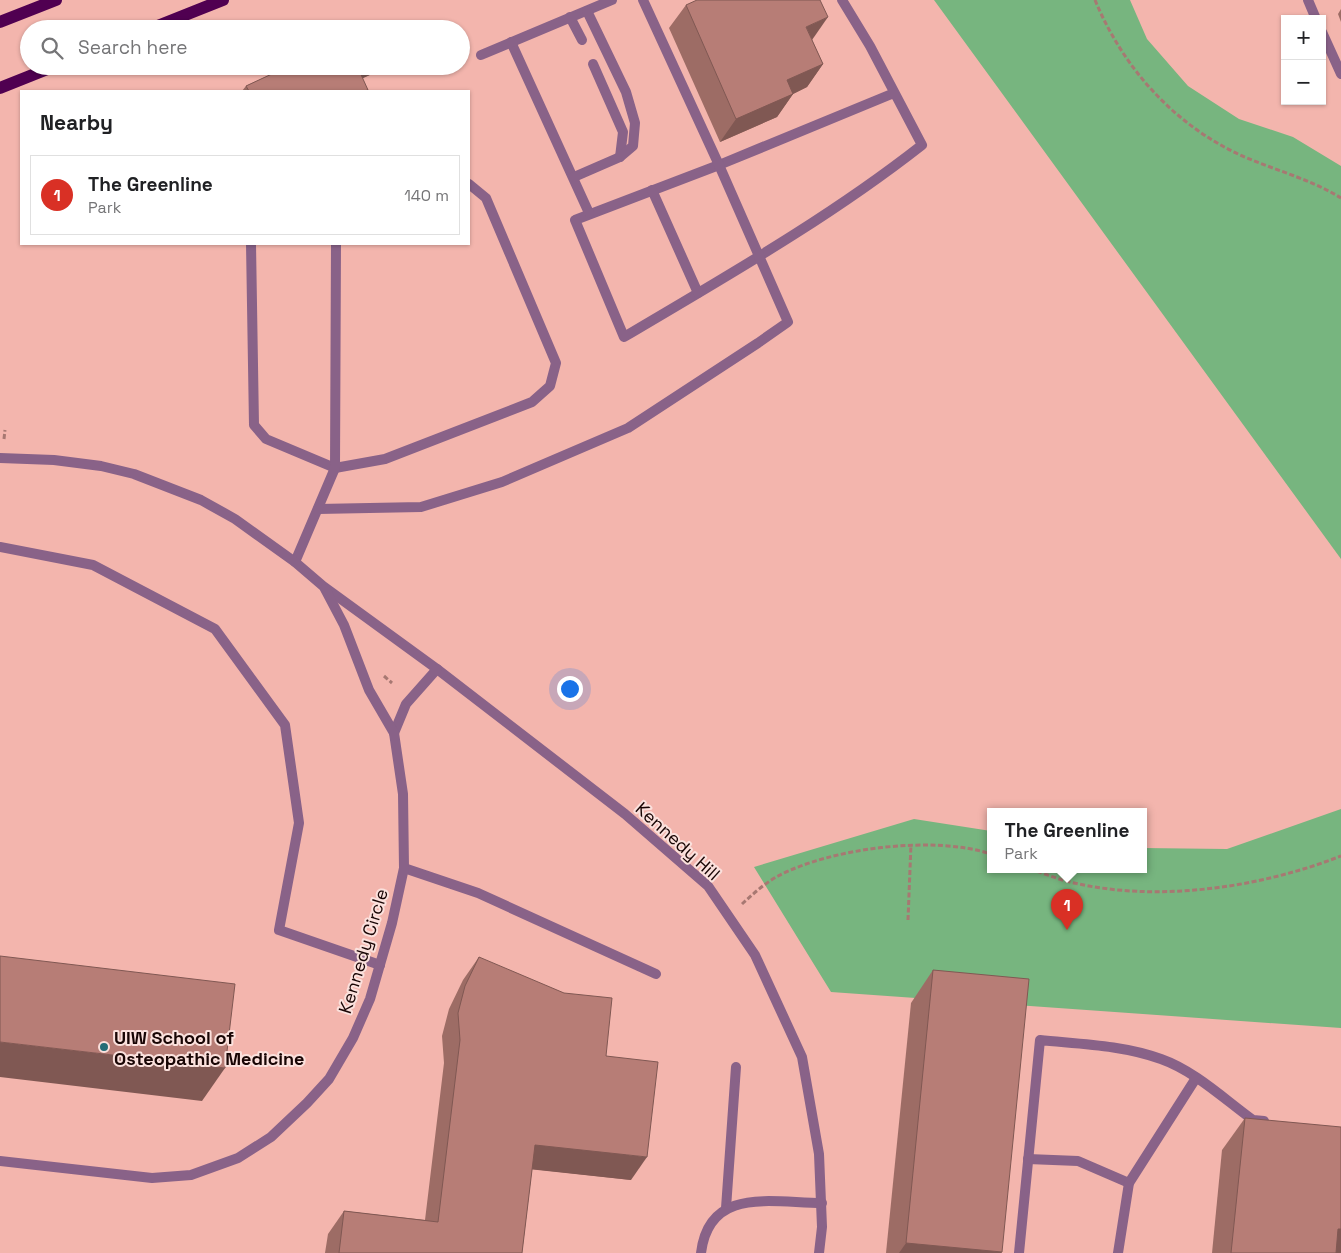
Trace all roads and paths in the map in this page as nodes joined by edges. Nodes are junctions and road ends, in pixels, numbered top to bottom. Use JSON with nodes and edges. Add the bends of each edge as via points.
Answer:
{"nodes":[{"id":1,"x":56,"y":0,"type":"edge"},
{"id":2,"x":223,"y":0,"type":"edge"},
{"id":3,"x":612,"y":0,"type":"edge"},
{"id":4,"x":642,"y":0,"type":"edge"},
{"id":5,"x":842,"y":0,"type":"edge"},
{"id":6,"x":1095,"y":0,"type":"edge"},
{"id":7,"x":1308,"y":0,"type":"edge"},
{"id":8,"x":587,"y":11,"type":"junction"},
{"id":9,"x":1314,"y":15,"type":"edge"},
{"id":10,"x":570,"y":17,"type":"junction"},
{"id":11,"x":173,"y":20,"type":"edge"},
{"id":12,"x":0,"y":22,"type":"edge"},
{"id":13,"x":582,"y":40,"type":"dead end"},
{"id":14,"x":1326,"y":41,"type":"edge"},
{"id":15,"x":511,"y":42,"type":"junction"},
{"id":16,"x":481,"y":56,"type":"dead end"},
{"id":17,"x":593,"y":64,"type":"dead end"},
{"id":18,"x":1341,"y":74,"type":"edge"},
{"id":19,"x":32,"y":75,"type":"edge"},
{"id":20,"x":0,"y":88,"type":"edge"},
{"id":21,"x":894,"y":93,"type":"junction"},
{"id":22,"x":620,"y":157,"type":"junction"},
{"id":23,"x":719,"y":165,"type":"junction"},
{"id":24,"x":574,"y":177,"type":"junction"},
{"id":25,"x":470,"y":185,"type":"edge"},
{"id":26,"x":652,"y":190,"type":"junction"},
{"id":27,"x":1341,"y":198,"type":"edge"},
{"id":28,"x":589,"y":213,"type":"junction"},
{"id":29,"x":251,"y":245,"type":"edge"},
{"id":30,"x":336,"y":245,"type":"edge"},
{"id":31,"x":758,"y":257,"type":"junction"},
{"id":32,"x":698,"y":293,"type":"junction"},
{"id":33,"x":5,"y":430,"type":"dead end"},
{"id":34,"x":4,"y":440,"type":"dead end"},
{"id":35,"x":0,"y":458,"type":"edge"},
{"id":36,"x":335,"y":468,"type":"junction"},
{"id":37,"x":318,"y":508,"type":"junction"},
{"id":38,"x":0,"y":547,"type":"edge"},
{"id":39,"x":295,"y":562,"type":"junction"},
{"id":40,"x":323,"y":586,"type":"junction"},
{"id":41,"x":437,"y":669,"type":"junction"},
{"id":42,"x":394,"y":733,"type":"junction"},
{"id":43,"x":911,"y":844,"type":"junction"},
{"id":44,"x":987,"y":853,"type":"edge"},
{"id":45,"x":1341,"y":856,"type":"edge"},
{"id":46,"x":404,"y":868,"type":"junction"},
{"id":47,"x":1042,"y":873,"type":"edge"},
{"id":48,"x":728,"y":915,"type":"junction"},
{"id":49,"x":908,"y":920,"type":"dead end"},
{"id":50,"x":380,"y":964,"type":"junction"},
{"id":51,"x":656,"y":974,"type":"dead end"},
{"id":52,"x":736,"y":1067,"type":"dead end"},
{"id":53,"x":1196,"y":1078,"type":"junction"},
{"id":54,"x":1272,"y":1122,"type":"edge"},
{"id":55,"x":1028,"y":1160,"type":"junction"},
{"id":56,"x":0,"y":1161,"type":"edge"},
{"id":57,"x":1129,"y":1183,"type":"junction"},
{"id":58,"x":822,"y":1204,"type":"junction"},
{"id":59,"x":726,"y":1208,"type":"junction"},
{"id":60,"x":701,"y":1253,"type":"edge"},
{"id":61,"x":819,"y":1253,"type":"edge"},
{"id":62,"x":1019,"y":1253,"type":"edge"},
{"id":63,"x":1118,"y":1253,"type":"edge"}],
"edges":[{"from":1,"to":12,"type":"main road"},
{"from":2,"to":11,"type":"main road"},
{"from":3,"to":8,"type":"street"},
{"from":4,"to":23,"type":"street"},
{"from":5,"to":21,"type":"street"},
{"from":6,"to":27,"type":"path","via":[[1123,53],[1175,114],[1213,141]]},
{"from":7,"to":9,"type":"street"},
{"from":8,"to":10,"type":"street"},
{"from":8,"to":22,"type":"street","via":[[626,92],[635,123],[633,146]]},
{"from":10,"to":13,"type":"street"},
{"from":10,"to":15,"type":"street"},
{"from":14,"to":18,"type":"street"},
{"from":15,"to":16,"type":"street"},
{"from":15,"to":24,"type":"street"},
{"from":17,"to":22,"type":"street","via":[[623,132]]},
{"from":19,"to":20,"type":"main road"},
{"from":21,"to":23,"type":"street"},
{"from":21,"to":31,"type":"street","via":[[922,145]]},
{"from":22,"to":24,"type":"street"},
{"from":23,"to":26,"type":"street"},
{"from":23,"to":31,"type":"street"},
{"from":24,"to":28,"type":"street"},
{"from":25,"to":36,"type":"street","via":[[486,198],[556,363],[550,386],[532,402],[385,459]]},
{"from":26,"to":28,"type":"street"},
{"from":26,"to":32,"type":"street"},
{"from":28,"to":32,"type":"street","via":[[575,220],[624,337]]},
{"from":29,"to":36,"type":"street","via":[[254,425],[266,439]]},
{"from":30,"to":36,"type":"street"},
{"from":31,"to":32,"type":"street"},
{"from":31,"to":37,"type":"street","via":[[788,322],[628,428],[502,482],[420,507]]},
{"from":33,"to":34,"type":"path"},
{"from":35,"to":39,"type":"street","name":"Kennedy Circle","via":[[54,460],[134,474],[209,505]]},
{"from":36,"to":37,"type":"street"},
{"from":37,"to":39,"type":"street"},
{"from":38,"to":50,"type":"street","via":[[93,565],[215,629],[285,725],[299,822],[279,930]]},
{"from":39,"to":40,"type":"street","name":"Kennedy Circle"},
{"from":40,"to":41,"type":"street","name":"Kennedy Circle"},
{"from":40,"to":42,"type":"street","name":"Kennedy Circle","via":[[344,625],[369,690]]},
{"from":41,"to":42,"type":"street","via":[[406,704]]},
{"from":41,"to":48,"type":"street","name":"Kennedy Hill","via":[[624,814],[708,886]]},
{"from":42,"to":46,"type":"street","name":"Kennedy Circle","via":[[403,794]]},
{"from":43,"to":44,"type":"path"},
{"from":43,"to":48,"type":"path","via":[[869,848],[778,876]]},
{"from":43,"to":49,"type":"path"},
{"from":45,"to":47,"type":"path","via":[[1269,879],[1186,892],[1119,889],[1070,882]]},
{"from":46,"to":50,"type":"street","name":"Kennedy Circle"},
{"from":46,"to":51,"type":"street","via":[[478,893]]},
{"from":48,"to":58,"type":"street","name":"Kennedy Hill","via":[[755,955],[802,1056],[819,1154]]},
{"from":50,"to":56,"type":"street","name":"Kennedy Circle","via":[[370,999],[329,1079],[271,1138],[238,1158],[191,1175],[152,1178]]},
{"from":52,"to":59,"type":"street"},
{"from":53,"to":54,"type":"street","via":[[1253,1120]]},
{"from":53,"to":55,"type":"street","via":[[1152,1056],[1040,1040]]},
{"from":53,"to":57,"type":"street"},
{"from":55,"to":57,"type":"street","via":[[1078,1161]]},
{"from":55,"to":62,"type":"street"},
{"from":57,"to":63,"type":"street"},
{"from":58,"to":59,"type":"street","via":[[742,1202]]},
{"from":58,"to":61,"type":"street","name":"Kennedy Hill"},
{"from":59,"to":60,"type":"street","via":[[714,1217],[707,1228]]}]}
